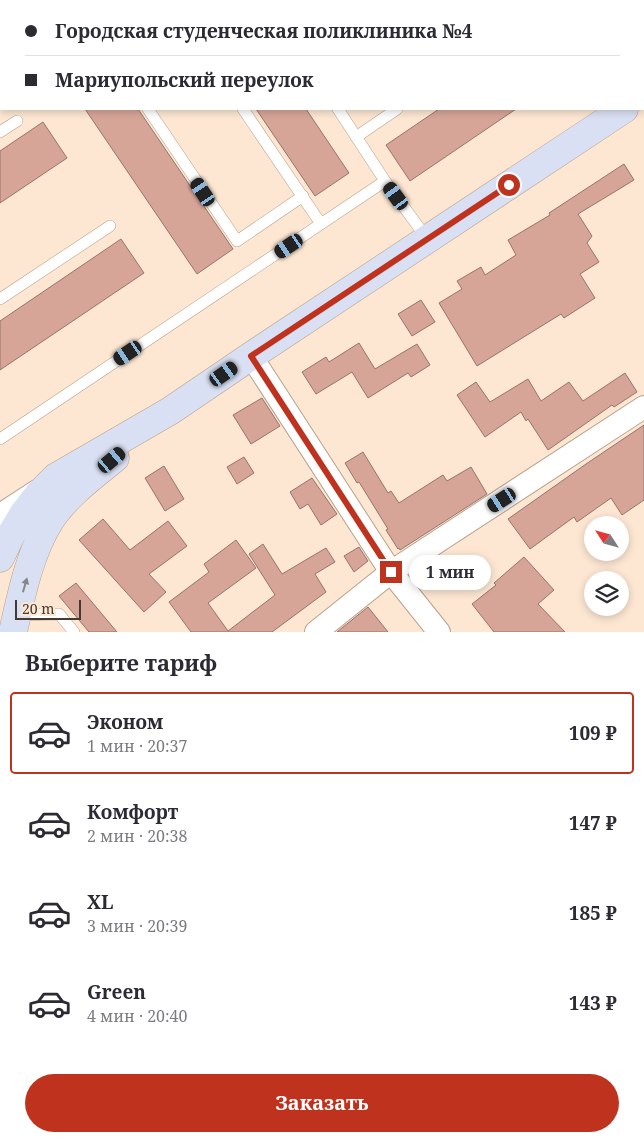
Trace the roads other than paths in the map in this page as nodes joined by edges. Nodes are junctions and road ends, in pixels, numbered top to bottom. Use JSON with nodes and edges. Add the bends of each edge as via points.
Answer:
{"nodes":[{"id":1,"x":149,"y":110,"type":"edge"},
{"id":2,"x":244,"y":110,"type":"edge"},
{"id":3,"x":339,"y":110,"type":"edge"},
{"id":4,"x":396,"y":110,"type":"edge"},
{"id":5,"x":623,"y":110,"type":"edge"},
{"id":6,"x":16,"y":121,"type":"dead end"},
{"id":7,"x":0,"y":132,"type":"edge"},
{"id":8,"x":356,"y":137,"type":"junction"},
{"id":9,"x":385,"y":181,"type":"junction"},
{"id":10,"x":302,"y":196,"type":"junction"},
{"id":11,"x":321,"y":224,"type":"junction"},
{"id":12,"x":110,"y":226,"type":"dead end"},
{"id":13,"x":428,"y":240,"type":"junction"},
{"id":14,"x":0,"y":299,"type":"edge"},
{"id":15,"x":251,"y":356,"type":"junction"},
{"id":16,"x":644,"y":407,"type":"edge"},
{"id":17,"x":170,"y":412,"type":"junction"},
{"id":18,"x":0,"y":439,"type":"edge"},
{"id":19,"x":56,"y":477,"type":"junction"},
{"id":20,"x":0,"y":516,"type":"edge"},
{"id":21,"x":0,"y":558,"type":"edge"},
{"id":22,"x":391,"y":572,"type":"junction"},
{"id":23,"x":14,"y":624,"type":"edge"},
{"id":24,"x":74,"y":632,"type":"edge"},
{"id":25,"x":316,"y":632,"type":"edge"},
{"id":26,"x":439,"y":632,"type":"edge"}],
"edges":[{"from":1,"to":10,"type":"lane","via":[[237,241]]},
{"from":2,"to":10,"type":"lane"},
{"from":3,"to":8,"type":"lane"},
{"from":4,"to":8,"type":"lane"},
{"from":5,"to":13,"type":"main road"},
{"from":6,"to":7,"type":"lane"},
{"from":8,"to":9,"type":"lane"},
{"from":9,"to":11,"type":"lane"},
{"from":9,"to":13,"type":"lane"},
{"from":10,"to":11,"type":"lane"},
{"from":11,"to":18,"type":"lane"},
{"from":12,"to":14,"type":"lane"},
{"from":13,"to":15,"type":"main road"},
{"from":15,"to":17,"type":"main road"},
{"from":15,"to":22,"type":"street"},
{"from":16,"to":22,"type":"street"},
{"from":17,"to":19,"type":"main road"},
{"from":23,"to":17,"type":"main road","one_way":true,"via":[[38,544],[52,519],[97,473]]},
{"from":19,"to":20,"type":"street"},
{"from":19,"to":21,"type":"main road","via":[[24,513]]},
{"from":22,"to":25,"type":"street"},
{"from":22,"to":26,"type":"street"},
{"from":23,"to":24,"type":"lane","via":[[59,614]]}]}
